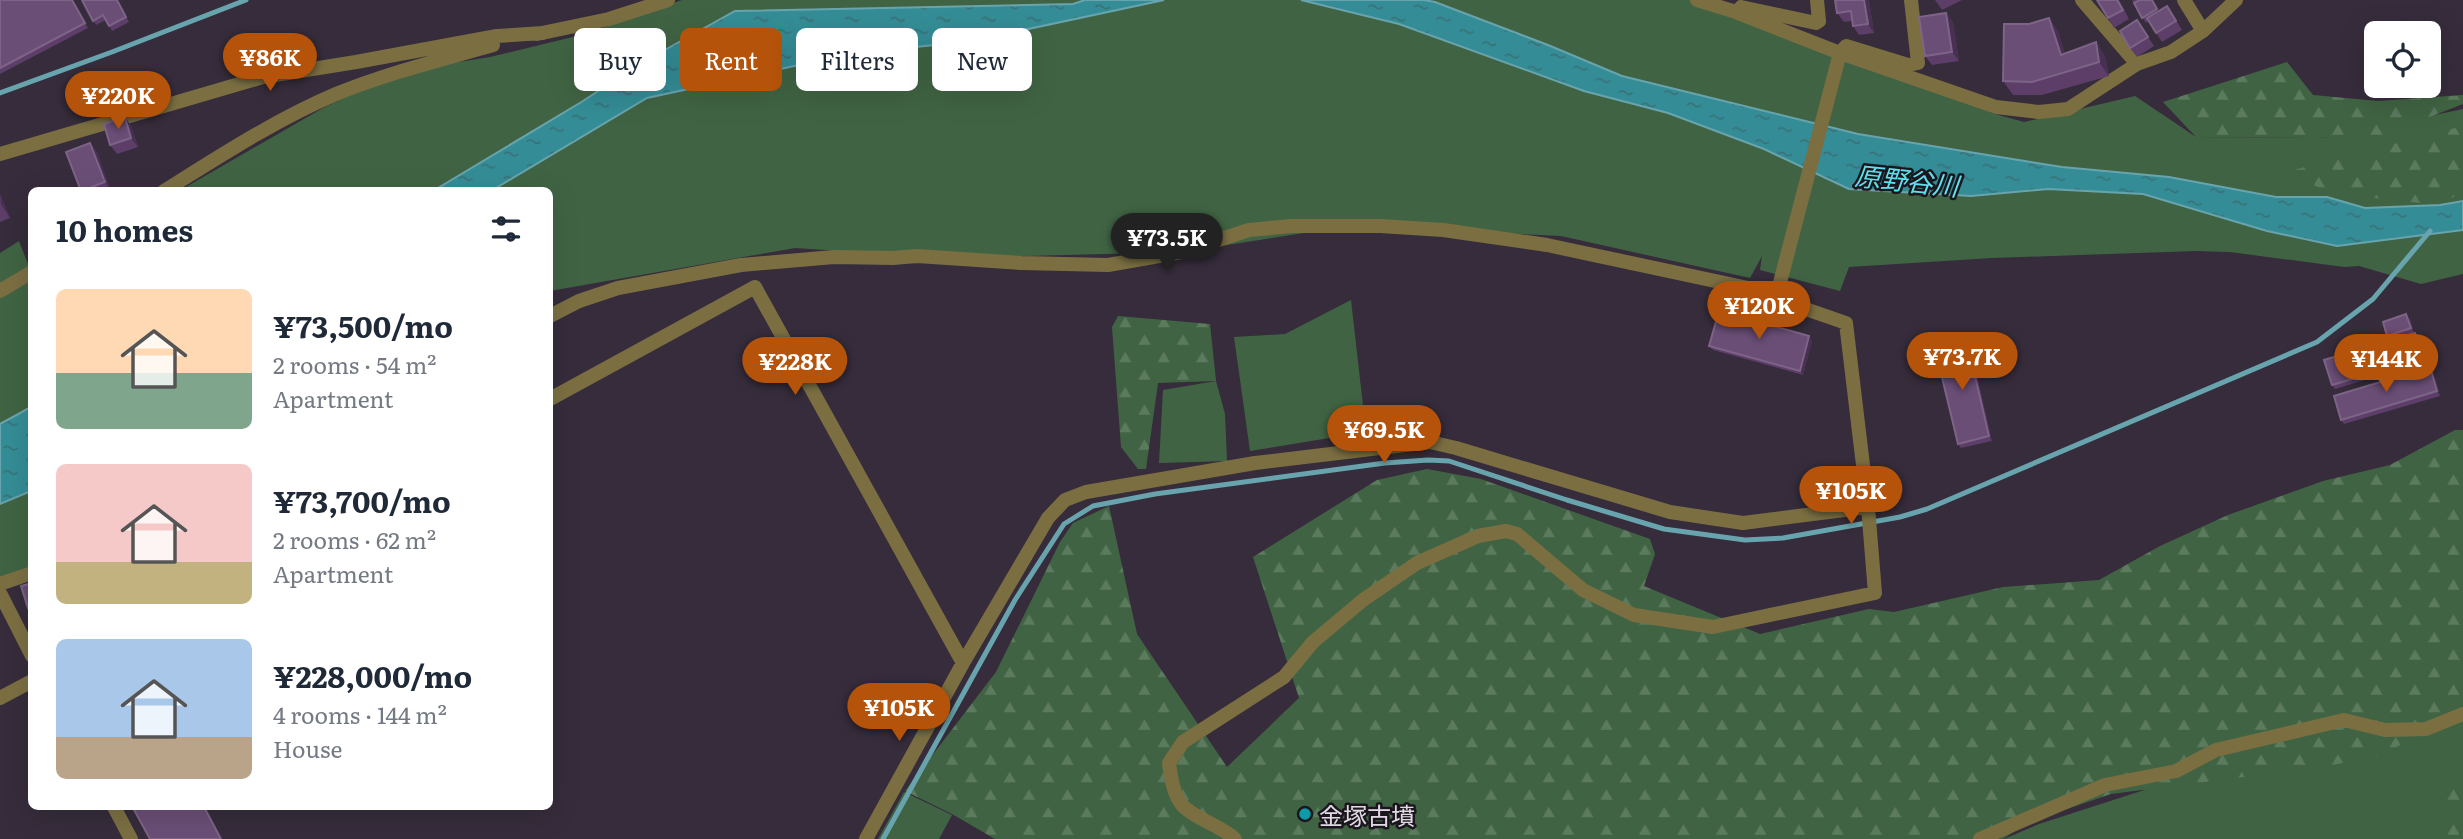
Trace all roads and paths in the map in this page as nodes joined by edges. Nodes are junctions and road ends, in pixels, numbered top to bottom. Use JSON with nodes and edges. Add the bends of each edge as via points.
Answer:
{"nodes":[{"id":1,"x":668,"y":0,"type":"edge"},
{"id":2,"x":1697,"y":0,"type":"edge"},
{"id":3,"x":1817,"y":0,"type":"edge"},
{"id":4,"x":1911,"y":0,"type":"edge"},
{"id":5,"x":2082,"y":0,"type":"edge"},
{"id":6,"x":2184,"y":0,"type":"edge"},
{"id":7,"x":2236,"y":0,"type":"edge"},
{"id":8,"x":1730,"y":10,"type":"junction"},
{"id":9,"x":2203,"y":31,"type":"junction"},
{"id":10,"x":543,"y":33,"type":"junction"},
{"id":11,"x":1840,"y":53,"type":"junction"},
{"id":12,"x":2137,"y":64,"type":"junction"},
{"id":13,"x":0,"y":154,"type":"edge"},
{"id":14,"x":170,"y":187,"type":"edge"},
{"id":15,"x":28,"y":274,"type":"edge"},
{"id":16,"x":0,"y":291,"type":"edge"},
{"id":17,"x":1777,"y":294,"type":"junction"},
{"id":18,"x":553,"y":315,"type":"edge"},
{"id":19,"x":553,"y":397,"type":"edge"},
{"id":20,"x":1868,"y":507,"type":"junction"},
{"id":21,"x":28,"y":574,"type":"edge"},
{"id":22,"x":0,"y":584,"type":"edge"},
{"id":23,"x":0,"y":593,"type":"edge"},
{"id":24,"x":28,"y":648,"type":"edge"},
{"id":25,"x":963,"y":663,"type":"junction"},
{"id":26,"x":28,"y":683,"type":"edge"},
{"id":27,"x":0,"y":698,"type":"edge"},
{"id":28,"x":2463,"y":714,"type":"edge"},
{"id":29,"x":116,"y":810,"type":"edge"},
{"id":30,"x":131,"y":839,"type":"edge"},
{"id":31,"x":866,"y":839,"type":"edge"},
{"id":32,"x":1235,"y":839,"type":"edge"},
{"id":33,"x":1980,"y":839,"type":"edge"}],
"edges":[{"from":1,"to":10,"type":"street"},
{"from":2,"to":8,"type":"street"},
{"from":3,"to":8,"type":"street","via":[[1816,23],[1738,6]]},
{"from":4,"to":11,"type":"street","via":[[1918,63],[1908,65],[1846,46]]},
{"from":5,"to":12,"type":"street"},
{"from":6,"to":9,"type":"street"},
{"from":7,"to":9,"type":"street"},
{"from":8,"to":11,"type":"street"},
{"from":9,"to":12,"type":"street","via":[[2171,52]]},
{"from":10,"to":13,"type":"street","via":[[497,36],[263,77]]},
{"from":10,"to":14,"type":"street","via":[[385,76],[335,95],[261,130]]},
{"from":11,"to":12,"type":"street","via":[[1996,107],[2039,112],[2068,109]]},
{"from":11,"to":17,"type":"street"},
{"from":15,"to":16,"type":"street"},
{"from":17,"to":18,"type":"street","via":[[1534,243],[1430,229],[1311,226],[1249,230],[1182,252],[1108,265],[917,256],[741,265],[630,285]]},
{"from":17,"to":20,"type":"street","via":[[1846,323]]},
{"from":19,"to":25,"type":"street","via":[[755,287]]},
{"from":20,"to":25,"type":"street","via":[[1743,523],[1682,514],[1430,442],[1103,487],[1065,500],[1048,518]]},
{"from":20,"to":32,"type":"street","via":[[1875,593],[1713,627],[1634,615],[1583,590],[1517,534],[1506,531],[1478,536],[1426,558],[1363,600],[1313,642],[1284,677],[1183,742],[1169,763],[1182,805]]},
{"from":21,"to":22,"type":"street"},
{"from":23,"to":24,"type":"street"},
{"from":25,"to":31,"type":"street"},
{"from":26,"to":27,"type":"street"},
{"from":28,"to":33,"type":"street","via":[[2426,729],[2385,730],[2344,720],[2216,750],[2176,771],[2105,785]]},
{"from":29,"to":30,"type":"street"}]}
